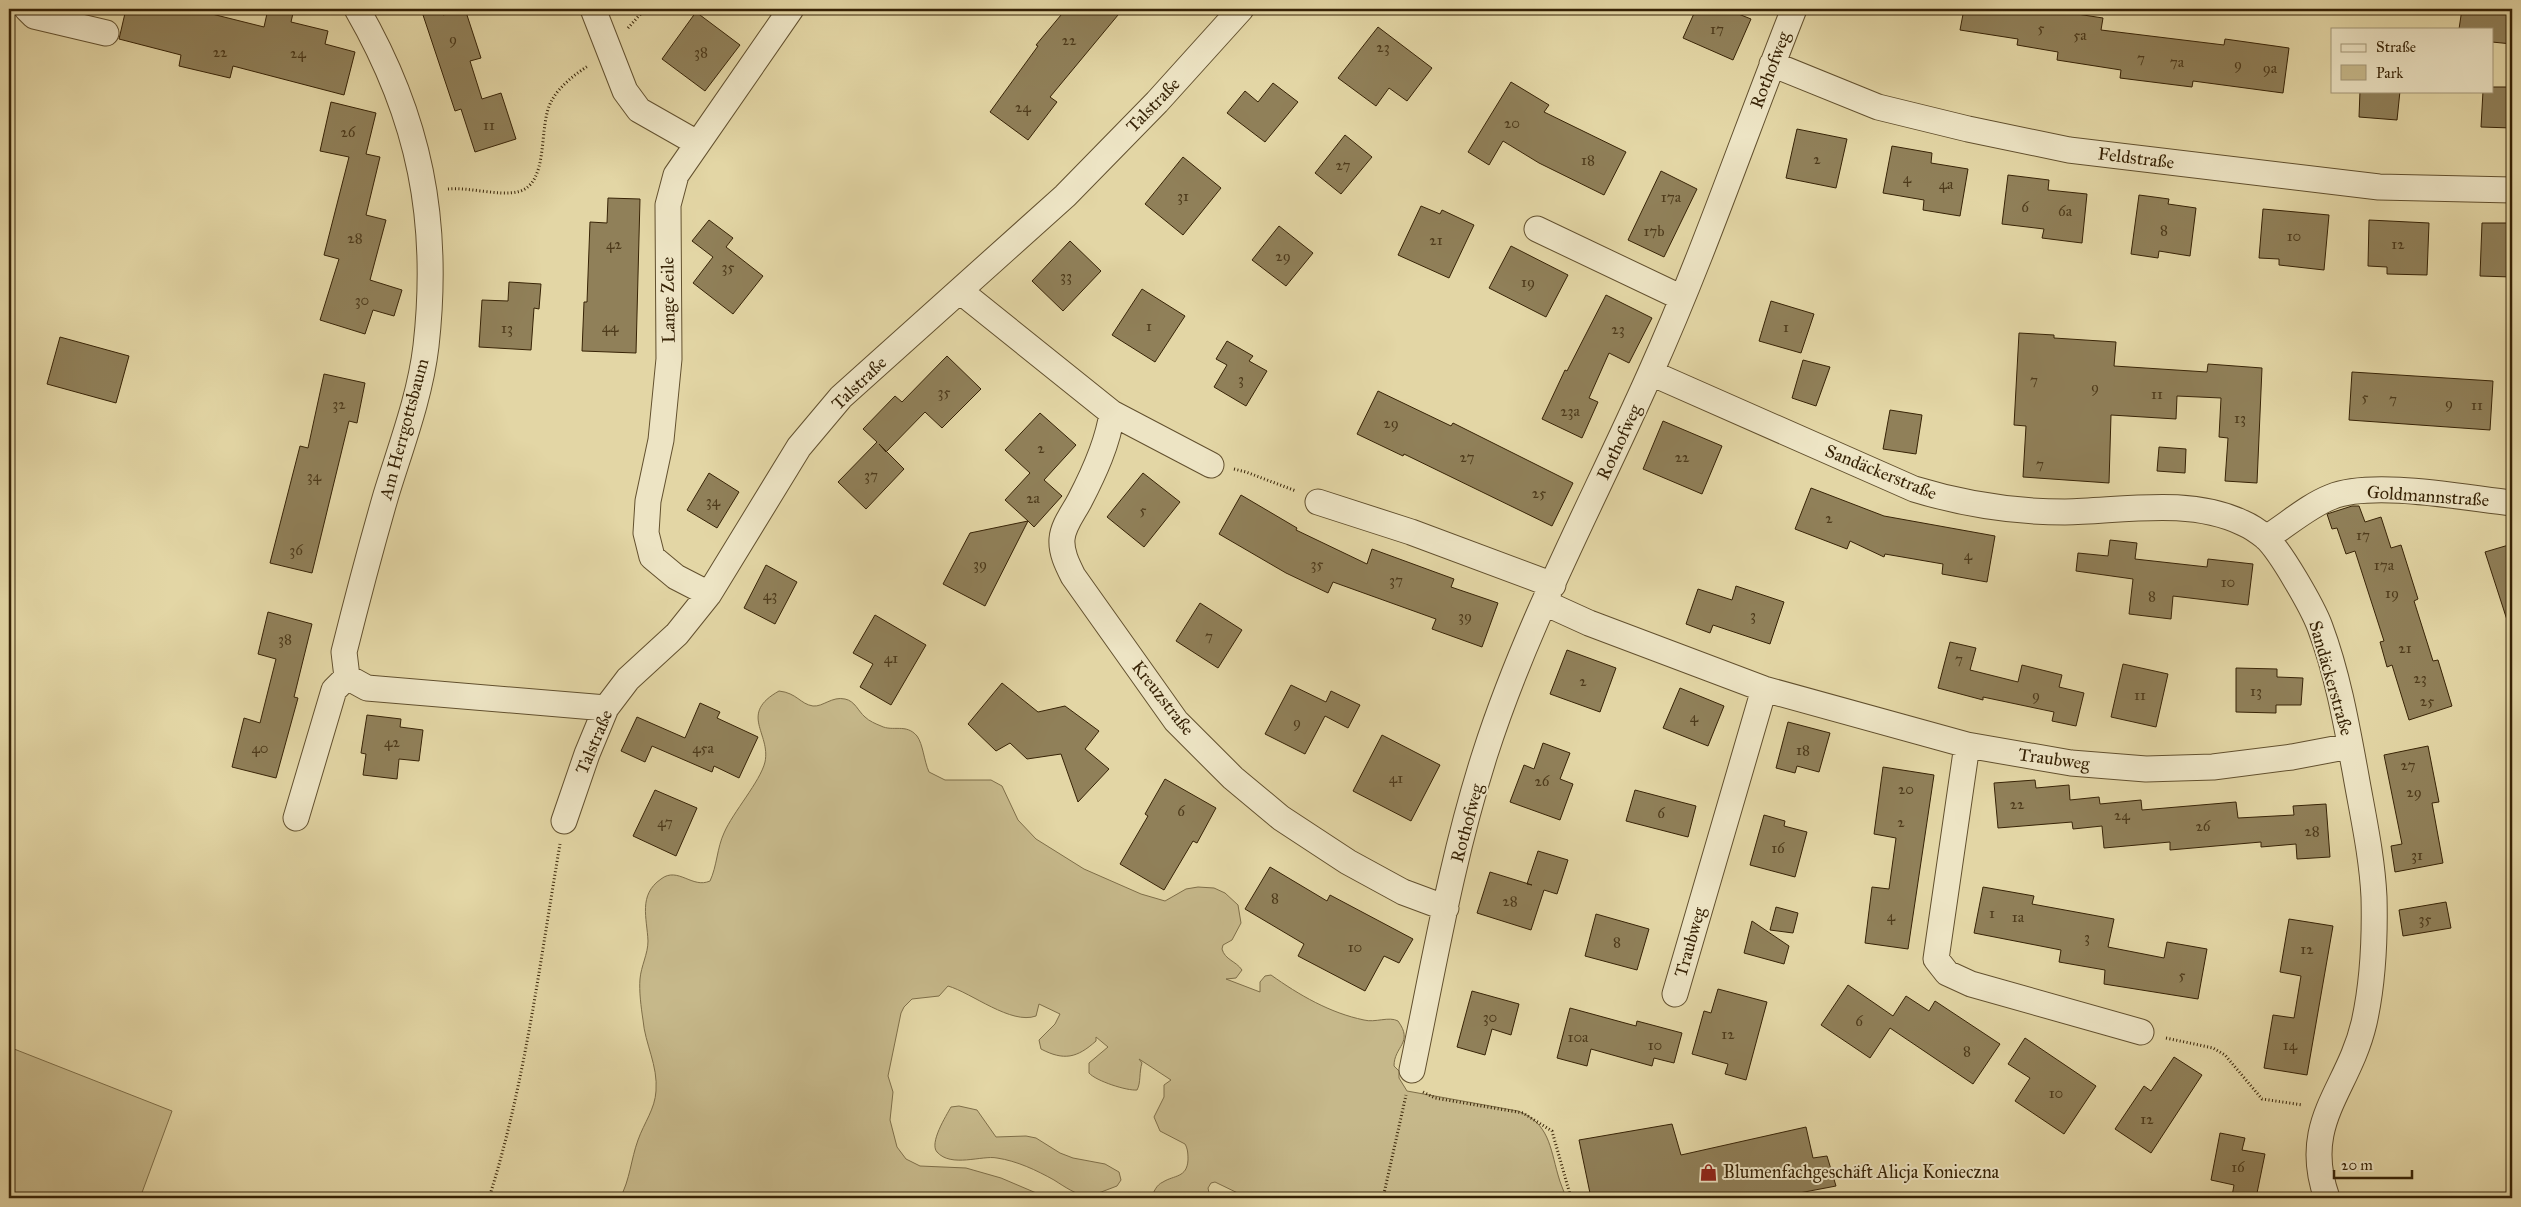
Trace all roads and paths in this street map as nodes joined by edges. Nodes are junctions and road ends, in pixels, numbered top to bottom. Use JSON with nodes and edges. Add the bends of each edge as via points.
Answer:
{"nodes":[{"id":1,"x":27,"y":9,"type":"edge"},
{"id":2,"x":357,"y":9,"type":"edge"},
{"id":3,"x":593,"y":9,"type":"edge"},
{"id":4,"x":792,"y":9,"type":"edge"},
{"id":5,"x":1241,"y":9,"type":"edge"},
{"id":6,"x":1794,"y":9,"type":"edge"},
{"id":7,"x":106,"y":33,"type":"dead end"},
{"id":8,"x":609,"y":51,"type":"junction"},
{"id":9,"x":1772,"y":64,"type":"junction"},
{"id":10,"x":697,"y":143,"type":"junction"},
{"id":11,"x":425,"y":190,"type":"junction"},
{"id":12,"x":2512,"y":190,"type":"edge"},
{"id":13,"x":1537,"y":229,"type":"dead end"},
{"id":14,"x":960,"y":291,"type":"junction"},
{"id":15,"x":1682,"y":298,"type":"junction"},
{"id":16,"x":1651,"y":373,"type":"junction"},
{"id":17,"x":1112,"y":413,"type":"junction"},
{"id":18,"x":1211,"y":465,"type":"joint"},
{"id":19,"x":1318,"y":502,"type":"joint"},
{"id":20,"x":2512,"y":502,"type":"edge"},
{"id":21,"x":2266,"y":538,"type":"junction"},
{"id":22,"x":709,"y":594,"type":"junction"},
{"id":23,"x":1549,"y":594,"type":"junction"},
{"id":24,"x":347,"y":677,"type":"junction"},
{"id":25,"x":1764,"y":689,"type":"junction"},
{"id":26,"x":606,"y":708,"type":"junction"},
{"id":27,"x":1967,"y":745,"type":"junction"},
{"id":28,"x":2350,"y":746,"type":"junction"},
{"id":29,"x":296,"y":818,"type":"dead end"},
{"id":30,"x":564,"y":821,"type":"joint"},
{"id":31,"x":1446,"y":908,"type":"junction"},
{"id":32,"x":1675,"y":994,"type":"dead end"},
{"id":33,"x":2140,"y":1032,"type":"joint"},
{"id":34,"x":1410,"y":1077,"type":"junction"},
{"id":35,"x":2328,"y":1107,"type":"junction"},
{"id":36,"x":489,"y":1198,"type":"edge"},
{"id":37,"x":1383,"y":1198,"type":"edge"},
{"id":38,"x":1571,"y":1198,"type":"edge"},
{"id":39,"x":2327,"y":1198,"type":"edge"}],
"edges":[{"from":1,"to":7,"type":"street","via":[[34,16]]},
{"from":2,"to":11,"type":"street","name":"Am Herrgottsbaum","via":[[397,90],[415,144]]},
{"from":3,"to":8,"type":"street"},
{"from":4,"to":10,"type":"street","name":"Lange Zeile"},
{"from":5,"to":14,"type":"street","name":"Talstraße","via":[[1091,169]]},
{"from":6,"to":9,"type":"street","name":"Rothofweg"},
{"from":8,"to":10,"type":"street","via":[[625,91],[639,110]]},
{"from":8,"to":11,"type":"path","via":[[578,72],[552,100],[545,120],[538,174],[528,188],[516,192],[457,188]]},
{"from":9,"to":12,"type":"street","name":"Feldstraße","via":[[1878,107],[2069,150],[2379,187]]},
{"from":9,"to":15,"type":"street","name":"Rothofweg"},
{"from":10,"to":22,"type":"street","name":"Lange Zeile","via":[[676,174],[668,205],[669,358],[661,440],[648,501],[646,533],[652,557],[676,577]]},
{"from":11,"to":24,"type":"street","name":"Am Herrgottsbaum","via":[[430,240],[426,347],[416,401],[386,496],[344,652]]},
{"from":13,"to":15,"type":"street"},
{"from":14,"to":17,"type":"street"},
{"from":14,"to":22,"type":"street","name":"Talstraße","via":[[841,397],[794,456]]},
{"from":15,"to":16,"type":"street","name":"Rothofweg"},
{"from":16,"to":21,"type":"street","name":"Sandäckerstraße","via":[[1914,488],[1950,500],[2012,510],[2159,508],[2210,511],[2243,523]]},
{"from":16,"to":23,"type":"street","name":"Rothofweg"},
{"from":17,"to":18,"type":"street"},
{"from":17,"to":31,"type":"street","name":"Kreuzstraße","via":[[1096,465],[1062,536],[1064,555],[1073,576],[1176,721],[1245,788],[1282,818],[1348,862],[1403,892]]},
{"from":18,"to":19,"type":"path","via":[[1246,472]]},
{"from":19,"to":23,"type":"street","via":[[1411,532]]},
{"from":20,"to":21,"type":"street","name":"Goldmannstraße","via":[[2393,490],[2353,491],[2330,498]]},
{"from":21,"to":28,"type":"street","name":"Sandäckerstraße","via":[[2295,580],[2320,626]]},
{"from":22,"to":26,"type":"street","name":"Talstraße","via":[[677,634],[628,679]]},
{"from":23,"to":25,"type":"street","name":"Traubweg","via":[[1589,623]]},
{"from":23,"to":31,"type":"street","name":"Rothofweg","via":[[1514,675],[1486,753],[1465,823]]},
{"from":24,"to":26,"type":"street","via":[[367,688]]},
{"from":24,"to":29,"type":"street","via":[[334,690]]},
{"from":25,"to":27,"type":"street","name":"Traubweg"},
{"from":25,"to":32,"type":"street","name":"Traubweg"},
{"from":26,"to":30,"type":"street","name":"Talstraße"},
{"from":27,"to":28,"type":"street","name":"Traubweg","via":[[2071,763],[2146,770],[2213,767]]},
{"from":27,"to":33,"type":"street","via":[[1936,959],[1948,973],[1971,984]]},
{"from":28,"to":35,"type":"street","name":"Sandäckerstraße","via":[[2374,895],[2373,958],[2364,1023],[2350,1063]]},
{"from":30,"to":36,"type":"path","via":[[525,1047],[499,1167]]},
{"from":31,"to":34,"type":"street","name":"Rothofweg"},
{"from":33,"to":35,"type":"path","via":[[2219,1051],[2262,1099]]},
{"from":34,"to":37,"type":"path"},
{"from":34,"to":38,"type":"path","via":[[1435,1098],[1523,1113],[1552,1132]]},
{"from":35,"to":39,"type":"street","name":"Sandäckerstraße","via":[[2320,1132],[2318,1157]]}]}
